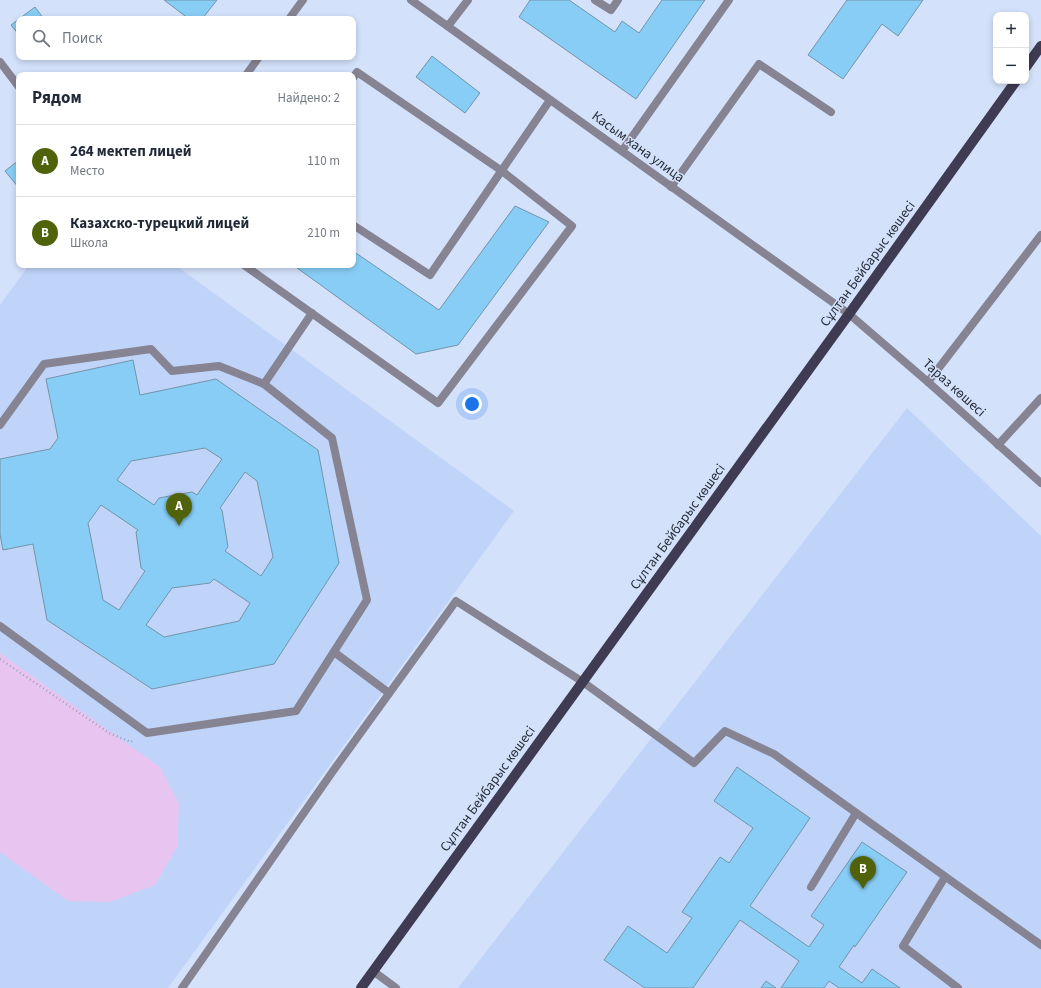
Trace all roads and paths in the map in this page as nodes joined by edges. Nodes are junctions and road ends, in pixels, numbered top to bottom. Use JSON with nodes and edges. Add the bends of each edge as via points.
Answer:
{"nodes":[{"id":1,"x":303,"y":0,"type":"edge"},
{"id":2,"x":411,"y":0,"type":"edge"},
{"id":3,"x":468,"y":0,"type":"edge"},
{"id":4,"x":596,"y":0,"type":"edge"},
{"id":5,"x":618,"y":0,"type":"edge"},
{"id":6,"x":729,"y":0,"type":"edge"},
{"id":7,"x":291,"y":16,"type":"edge"},
{"id":8,"x":448,"y":26,"type":"junction"},
{"id":9,"x":1041,"y":46,"type":"edge"},
{"id":10,"x":257,"y":60,"type":"edge"},
{"id":11,"x":0,"y":62,"type":"edge"},
{"id":12,"x":1029,"y":63,"type":"edge"},
{"id":13,"x":248,"y":72,"type":"edge"},
{"id":14,"x":356,"y":74,"type":"edge"},
{"id":15,"x":16,"y":83,"type":"edge"},
{"id":16,"x":1014,"y":84,"type":"edge"},
{"id":17,"x":550,"y":100,"type":"junction"},
{"id":18,"x":832,"y":112,"type":"dead end"},
{"id":19,"x":622,"y":151,"type":"junction"},
{"id":20,"x":502,"y":171,"type":"junction"},
{"id":21,"x":671,"y":187,"type":"junction"},
{"id":22,"x":356,"y":227,"type":"edge"},
{"id":23,"x":1041,"y":234,"type":"edge"},
{"id":24,"x":248,"y":268,"type":"edge"},
{"id":25,"x":312,"y":313,"type":"junction"},
{"id":26,"x":849,"y":314,"type":"junction"},
{"id":27,"x":928,"y":382,"type":"junction"},
{"id":28,"x":264,"y":384,"type":"junction"},
{"id":29,"x":1041,"y":398,"type":"edge"},
{"id":30,"x":0,"y":425,"type":"edge"},
{"id":31,"x":998,"y":445,"type":"junction"},
{"id":32,"x":1041,"y":483,"type":"edge"},
{"id":33,"x":0,"y":626,"type":"edge"},
{"id":34,"x":334,"y":652,"type":"junction"},
{"id":35,"x":0,"y":659,"type":"edge"},
{"id":36,"x":583,"y":682,"type":"junction"},
{"id":37,"x":389,"y":693,"type":"junction"},
{"id":38,"x":147,"y":733,"type":"junction"},
{"id":39,"x":856,"y":812,"type":"junction"},
{"id":40,"x":945,"y":876,"type":"junction"},
{"id":41,"x":811,"y":887,"type":"dead end"},
{"id":42,"x":1041,"y":945,"type":"edge"},
{"id":43,"x":373,"y":971,"type":"junction"},
{"id":44,"x":182,"y":988,"type":"edge"},
{"id":45,"x":361,"y":988,"type":"edge"},
{"id":46,"x":396,"y":988,"type":"edge"},
{"id":47,"x":958,"y":988,"type":"edge"}],
"edges":[{"from":1,"to":7,"type":"street"},
{"from":2,"to":8,"type":"street","name":"Касым хана улица"},
{"from":3,"to":8,"type":"street"},
{"from":4,"to":5,"type":"street","via":[[611,10]]},
{"from":6,"to":19,"type":"street"},
{"from":8,"to":17,"type":"street","name":"Касым хана улица"},
{"from":9,"to":12,"type":"main road"},
{"from":10,"to":13,"type":"street"},
{"from":11,"to":15,"type":"street"},
{"from":14,"to":20,"type":"street","via":[[358,72]]},
{"from":16,"to":26,"type":"main road","name":"Сұлтан Бейбарыс көшесі"},
{"from":17,"to":19,"type":"street","name":"Касым хана улица"},
{"from":17,"to":20,"type":"street"},
{"from":18,"to":21,"type":"street","via":[[758,64]]},
{"from":19,"to":21,"type":"street","name":"Касым хана улица"},
{"from":20,"to":22,"type":"street","via":[[430,275]]},
{"from":20,"to":25,"type":"street","via":[[572,226],[438,403]]},
{"from":21,"to":26,"type":"street","name":"Касым хана улица"},
{"from":23,"to":27,"type":"street"},
{"from":24,"to":25,"type":"street"},
{"from":25,"to":28,"type":"street"},
{"from":26,"to":27,"type":"street","name":"Тараз көшесі"},
{"from":26,"to":36,"type":"main road","name":"Сұлтан Бейбарыс көшесі"},
{"from":27,"to":31,"type":"street","name":"Тараз көшесі"},
{"from":28,"to":30,"type":"street","via":[[219,366],[172,371],[151,349],[44,364]]},
{"from":28,"to":34,"type":"street","via":[[332,438],[367,600]]},
{"from":29,"to":31,"type":"street"},
{"from":31,"to":32,"type":"street","name":"Тараз көшесі"},
{"from":33,"to":38,"type":"street"},
{"from":34,"to":37,"type":"street"},
{"from":34,"to":38,"type":"street","via":[[296,711]]},
{"from":35,"to":38,"type":"path","via":[[109,734],[132,742]]},
{"from":36,"to":37,"type":"street","via":[[456,601]]},
{"from":36,"to":39,"type":"street","via":[[694,763],[725,731],[774,754]]},
{"from":36,"to":43,"type":"main road","name":"Сұлтан Бейбарыс көшесі"},
{"from":37,"to":44,"type":"street"},
{"from":39,"to":40,"type":"street"},
{"from":39,"to":41,"type":"street"},
{"from":40,"to":42,"type":"street"},
{"from":40,"to":47,"type":"street","via":[[903,946]]},
{"from":43,"to":45,"type":"main road","name":"Сұлтан Бейбарыс көшесі"},
{"from":43,"to":46,"type":"street"}]}
